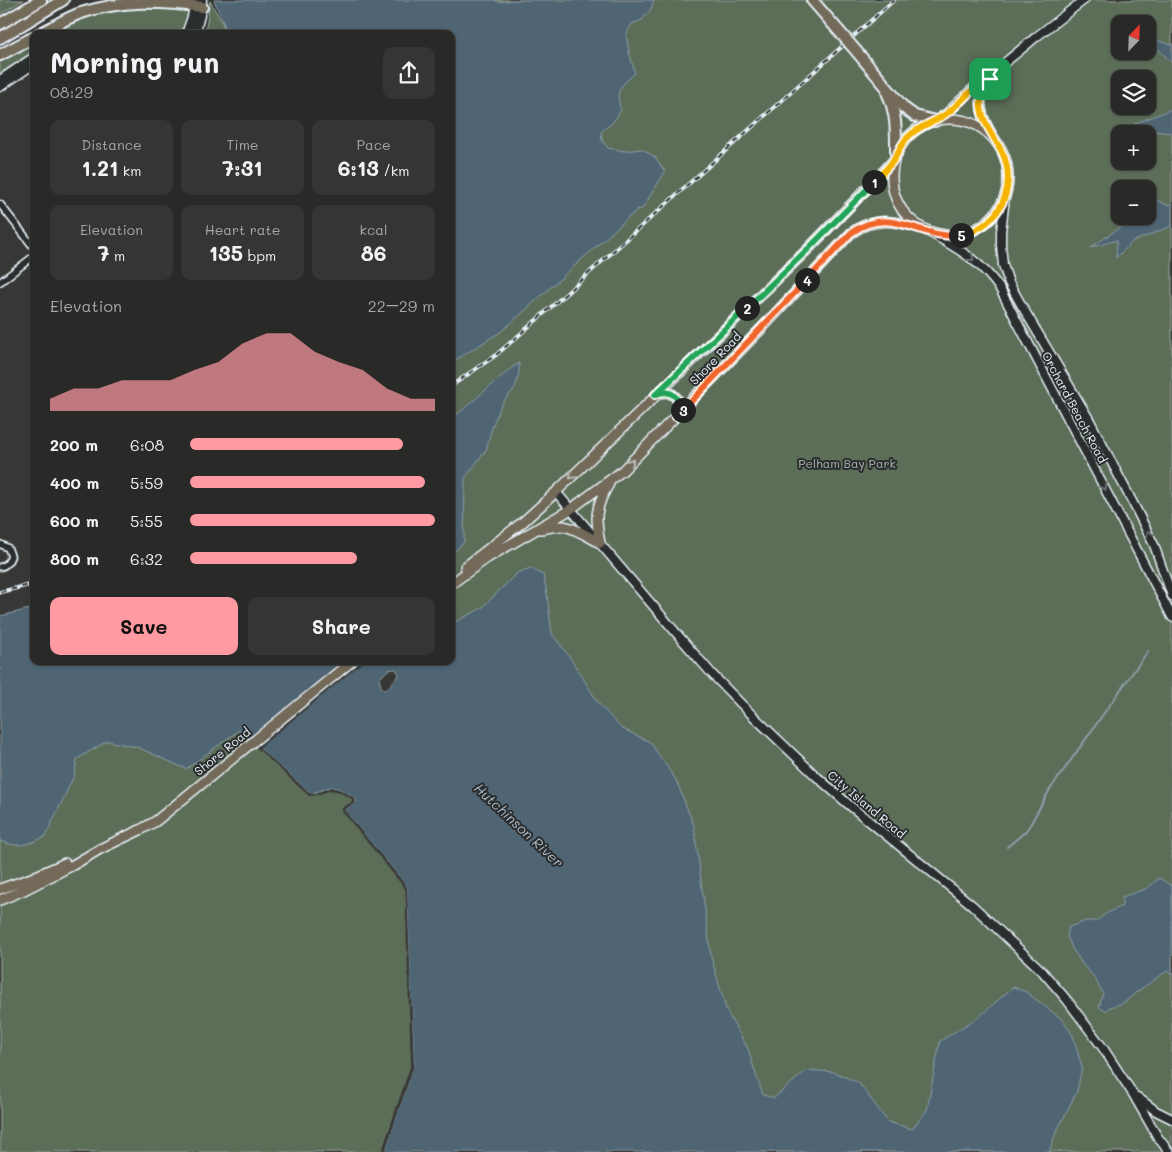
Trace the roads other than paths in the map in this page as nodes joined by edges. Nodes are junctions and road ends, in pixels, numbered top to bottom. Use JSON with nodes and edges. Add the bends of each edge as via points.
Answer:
{"nodes":[{"id":1,"x":41,"y":0,"type":"edge"},
{"id":2,"x":63,"y":0,"type":"edge"},
{"id":3,"x":812,"y":0,"type":"edge"},
{"id":4,"x":1084,"y":0,"type":"edge"},
{"id":5,"x":198,"y":3,"type":"edge"},
{"id":6,"x":0,"y":24,"type":"edge"},
{"id":7,"x":47,"y":30,"type":"edge"},
{"id":8,"x":187,"y":30,"type":"edge"},
{"id":9,"x":196,"y":30,"type":"edge"},
{"id":10,"x":0,"y":38,"type":"edge"},
{"id":11,"x":30,"y":39,"type":"edge"},
{"id":12,"x":0,"y":55,"type":"edge"},
{"id":13,"x":30,"y":60,"type":"edge"},
{"id":14,"x":30,"y":67,"type":"edge"},
{"id":15,"x":996,"y":70,"type":"junction"},
{"id":16,"x":0,"y":80,"type":"edge"},
{"id":17,"x":882,"y":82,"type":"junction"},
{"id":18,"x":0,"y":87,"type":"edge"},
{"id":19,"x":935,"y":121,"type":"junction"},
{"id":20,"x":998,"y":144,"type":"junction"},
{"id":21,"x":895,"y":157,"type":"junction"},
{"id":22,"x":1005,"y":197,"type":"junction"},
{"id":23,"x":0,"y":204,"type":"edge"},
{"id":24,"x":926,"y":231,"type":"junction"},
{"id":25,"x":30,"y":243,"type":"edge"},
{"id":26,"x":30,"y":259,"type":"edge"},
{"id":27,"x":0,"y":282,"type":"edge"},
{"id":28,"x":655,"y":395,"type":"junction"},
{"id":29,"x":676,"y":417,"type":"junction"},
{"id":30,"x":612,"y":479,"type":"junction"},
{"id":31,"x":556,"y":492,"type":"junction"},
{"id":32,"x":571,"y":509,"type":"junction"},
{"id":33,"x":534,"y":530,"type":"junction"},
{"id":34,"x":600,"y":543,"type":"junction"},
{"id":35,"x":0,"y":544,"type":"edge"},
{"id":36,"x":0,"y":567,"type":"edge"},
{"id":37,"x":455,"y":574,"type":"edge"},
{"id":38,"x":455,"y":581,"type":"edge"},
{"id":39,"x":1172,"y":596,"type":"edge"},
{"id":40,"x":1172,"y":618,"type":"edge"},
{"id":41,"x":347,"y":665,"type":"edge"},
{"id":42,"x":100,"y":849,"type":"junction"},
{"id":43,"x":0,"y":889,"type":"edge"},
{"id":44,"x":0,"y":902,"type":"edge"},
{"id":45,"x":1133,"y":1094,"type":"junction"},
{"id":46,"x":1172,"y":1119,"type":"edge"},
{"id":47,"x":1158,"y":1136,"type":"junction"},
{"id":48,"x":1161,"y":1152,"type":"edge"},
{"id":49,"x":1169,"y":1152,"type":"edge"}],
"edges":[{"from":1,"to":6,"type":"highway"},
{"from":2,"to":10,"type":"highway"},
{"from":3,"to":17,"type":"highway","bridge":true},
{"from":4,"to":15,"type":"main road"},
{"from":5,"to":7,"type":"highway","via":[[111,4],[79,13]]},
{"from":5,"to":8,"type":"main road"},
{"from":5,"to":9,"type":"main road"},
{"from":11,"to":12,"type":"highway"},
{"from":13,"to":16,"type":"main road"},
{"from":14,"to":18,"type":"main road"},
{"from":15,"to":19,"type":"main road"},
{"from":15,"to":20,"type":"main road","via":[[985,87],[981,104],[985,120]]},
{"from":17,"to":19,"type":"highway","via":[[910,113]]},
{"from":17,"to":21,"type":"highway","via":[[895,113]]},
{"from":19,"to":20,"type":"main road","via":[[968,122],[982,129]]},
{"from":19,"to":21,"type":"main road","via":[[912,133]]},
{"from":20,"to":22,"type":"main road","via":[[1007,165]]},
{"from":21,"to":24,"type":"main road","via":[[892,171],[895,198],[907,217]]},
{"from":21,"to":28,"type":"main road","name":"Shore Road","via":[[808,249]]},
{"from":22,"to":24,"type":"main road","via":[[994,216],[977,229],[945,236]]},
{"from":39,"to":22,"type":"main road","name":"Orchard Beach Road","one_way":true,"via":[[1154,545],[1135,507],[1089,419],[1009,282],[1001,245]]},
{"from":23,"to":25,"type":"street"},
{"from":24,"to":29,"type":"main road","name":"Shore Road","via":[[888,221],[855,230]]},
{"from":24,"to":40,"type":"main road","name":"Orchard Beach Road","one_way":true,"via":[[973,259],[1000,289]]},
{"from":26,"to":27,"type":"street"},
{"from":28,"to":29,"type":"main road","via":[[669,393],[678,400],[680,406]]},
{"from":28,"to":31,"type":"main road","name":"Shore Road","one_way":true},
{"from":30,"to":29,"type":"main road","name":"Shore Road","one_way":true},
{"from":30,"to":32,"type":"main road","name":"Shore Road"},
{"from":30,"to":34,"type":"main road","via":[[596,514]]},
{"from":31,"to":32,"type":"main road","name":"City Island Road"},
{"from":31,"to":37,"type":"main road","name":"Shore Road"},
{"from":32,"to":33,"type":"main road","name":"Shore Road"},
{"from":32,"to":34,"type":"main road","name":"City Island Road"},
{"from":33,"to":34,"type":"main road","via":[[564,526]]},
{"from":33,"to":38,"type":"main road","name":"Shore Road"},
{"from":34,"to":45,"type":"main road","name":"City Island Road","via":[[712,674],[755,718],[848,804],[972,905],[1042,971],[1103,1048]]},
{"from":35,"to":36,"type":"street","via":[[8,548],[11,556],[6,565]]},
{"from":41,"to":42,"type":"main road","name":"Shore Road","via":[[156,821]]},
{"from":42,"to":43,"type":"main road","name":"Shore Road"},
{"from":42,"to":44,"type":"main road","name":"Shore Road"},
{"from":45,"to":46,"type":"main road"},
{"from":45,"to":47,"type":"main road","name":"City Island Road"},
{"from":47,"to":48,"type":"main road","name":"City Island Road"},
{"from":47,"to":49,"type":"main road","name":"City Island Road"}]}
